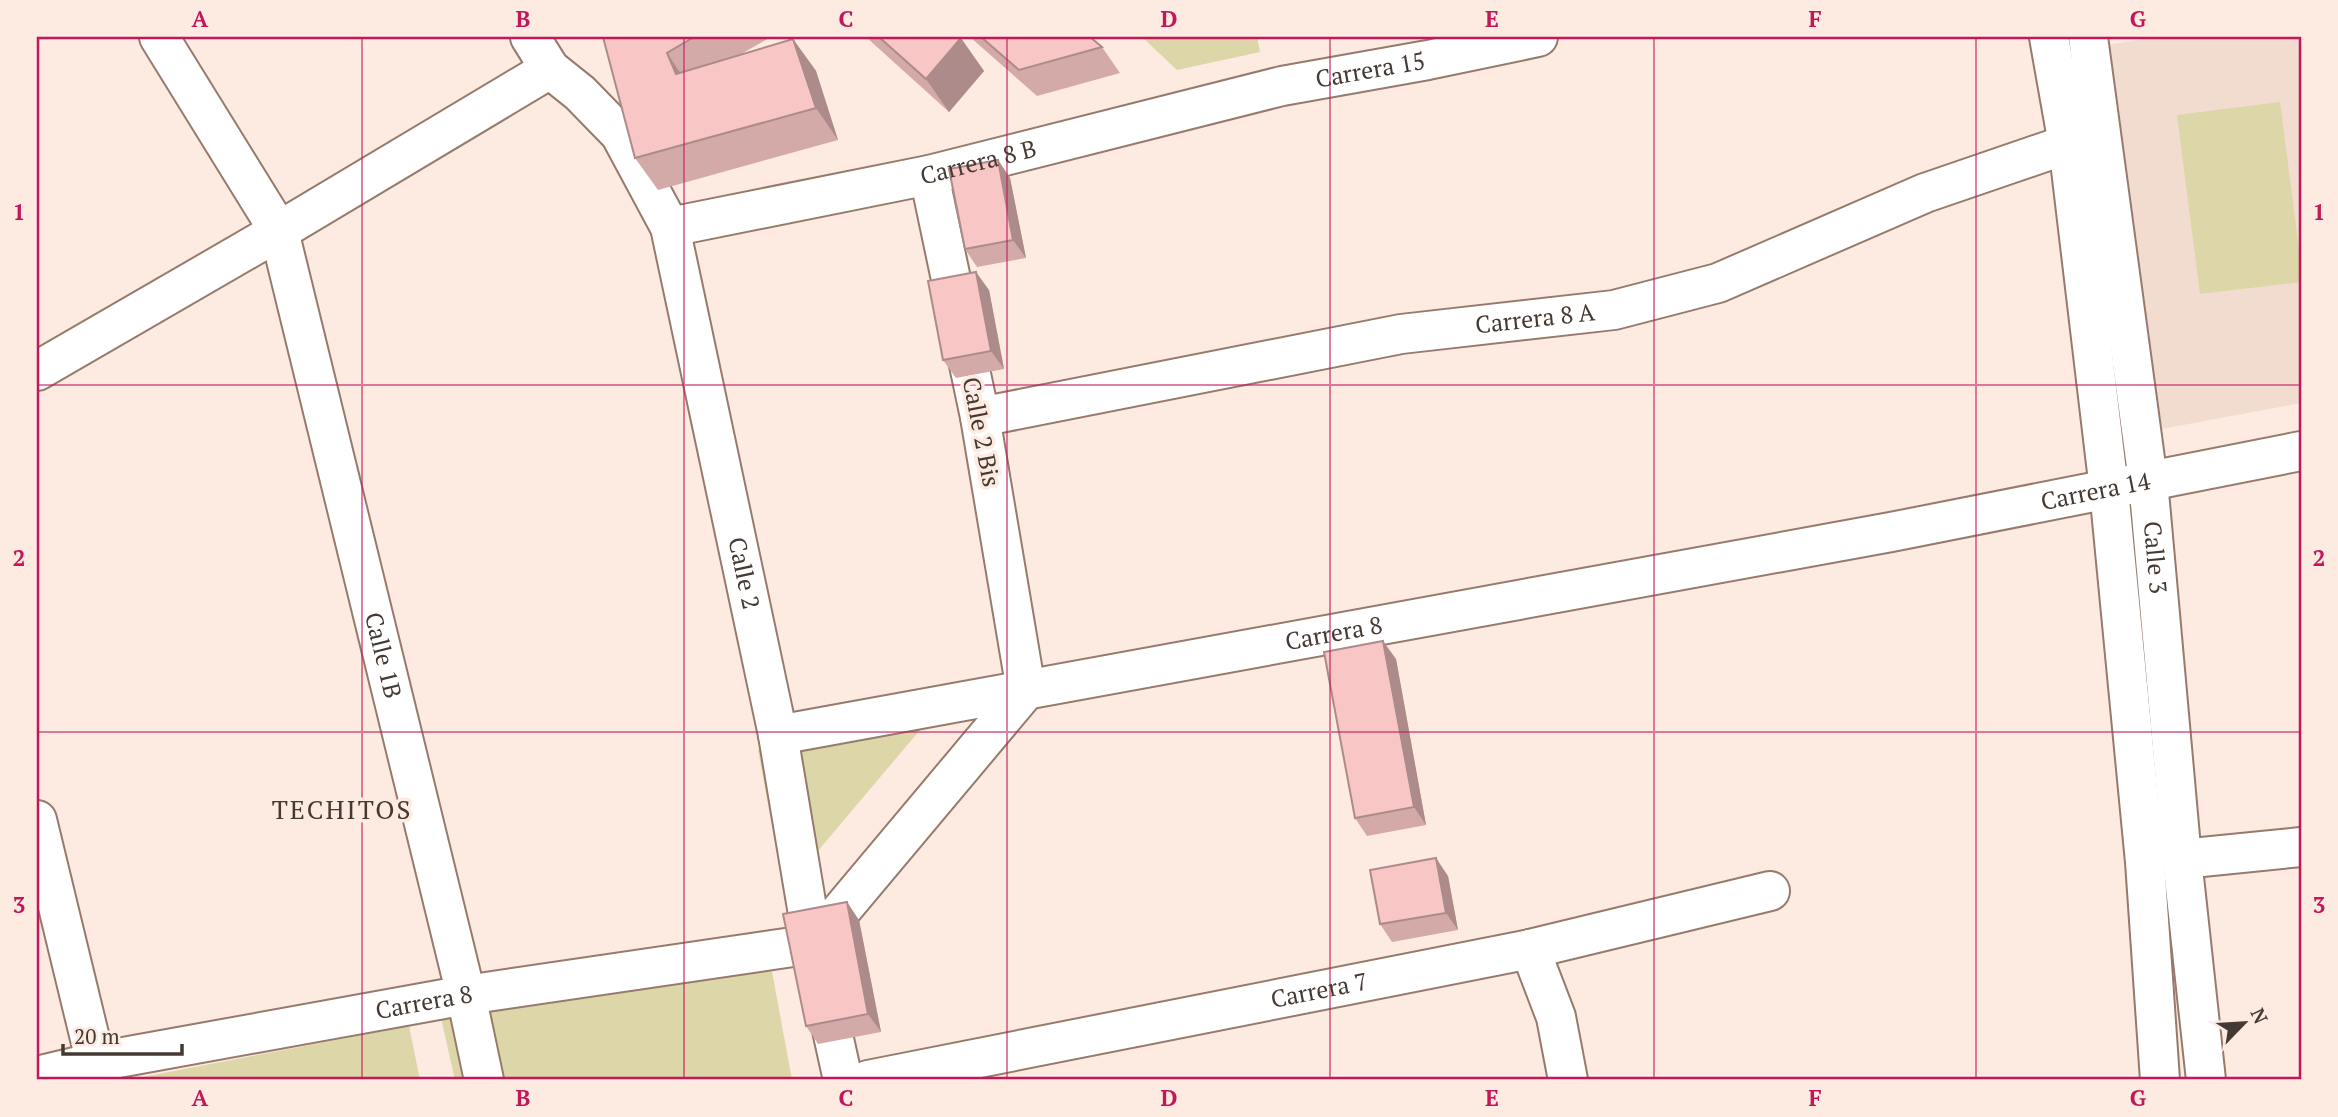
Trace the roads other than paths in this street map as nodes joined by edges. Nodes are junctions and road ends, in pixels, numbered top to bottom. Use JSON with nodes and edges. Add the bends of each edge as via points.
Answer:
{"nodes":[{"id":1,"x":159,"y":37,"type":"edge"},
{"id":2,"x":530,"y":37,"type":"edge"},
{"id":3,"x":1538,"y":37,"type":"edge"},
{"id":4,"x":2049,"y":37,"type":"edge"},
{"id":5,"x":2088,"y":37,"type":"edge"},
{"id":6,"x":550,"y":69,"type":"junction"},
{"id":7,"x":1282,"y":86,"type":"joint"},
{"id":8,"x":2068,"y":144,"type":"junction"},
{"id":9,"x":929,"y":175,"type":"junction"},
{"id":10,"x":670,"y":227,"type":"junction"},
{"id":11,"x":279,"y":231,"type":"junction"},
{"id":12,"x":37,"y":371,"type":"edge"},
{"id":13,"x":980,"y":417,"type":"junction"},
{"id":14,"x":2301,"y":451,"type":"edge"},
{"id":15,"x":2148,"y":481,"type":"junction"},
{"id":16,"x":2109,"y":489,"type":"junction"},
{"id":17,"x":1891,"y":532,"type":"joint"},
{"id":18,"x":1026,"y":690,"type":"junction"},
{"id":19,"x":778,"y":734,"type":"junction"},
{"id":20,"x":37,"y":820,"type":"edge"},
{"id":21,"x":2301,"y":847,"type":"edge"},
{"id":22,"x":2182,"y":859,"type":"junction"},
{"id":23,"x":1770,"y":891,"type":"dead end"},
{"id":24,"x":813,"y":944,"type":"junction"},
{"id":25,"x":1531,"y":949,"type":"junction"},
{"id":26,"x":466,"y":995,"type":"junction"},
{"id":27,"x":1024,"y":1065,"type":"edge"},
{"id":28,"x":98,"y":1071,"type":"edge"},
{"id":29,"x":37,"y":1076,"type":"edge"},
{"id":30,"x":484,"y":1080,"type":"edge"},
{"id":31,"x":843,"y":1080,"type":"edge"},
{"id":32,"x":868,"y":1080,"type":"edge"},
{"id":33,"x":1568,"y":1080,"type":"edge"},
{"id":34,"x":2160,"y":1080,"type":"edge"},
{"id":35,"x":2206,"y":1080,"type":"edge"}],
"edges":[{"from":1,"to":11,"type":"street","name":"Calle 1B"},
{"from":2,"to":6,"type":"street","name":"Calle 2"},
{"from":3,"to":7,"type":"street","name":"Carrera 15"},
{"from":4,"to":8,"type":"street","name":"Calle 3"},
{"from":5,"to":15,"type":"street","name":"Calle 3"},
{"from":6,"to":10,"type":"street","name":"Calle 2","via":[[620,134]]},
{"from":6,"to":11,"type":"street"},
{"from":7,"to":9,"type":"street","name":"Carrera 8 B"},
{"from":8,"to":13,"type":"street","name":"Carrera 8 A","via":[[1925,194],[1718,283],[1614,310],[1401,334]]},
{"from":8,"to":16,"type":"street","name":"Calle 3"},
{"from":9,"to":10,"type":"street","name":"Carrera 8 B"},
{"from":9,"to":13,"type":"street","name":"Calle 2 Bis"},
{"from":10,"to":19,"type":"street","name":"Calle 2"},
{"from":11,"to":12,"type":"street"},
{"from":11,"to":26,"type":"street","name":"Calle 1B"},
{"from":13,"to":18,"type":"street","name":"Calle 2 Bis"},
{"from":14,"to":15,"type":"street","name":"Carrera 14"},
{"from":15,"to":16,"type":"street","name":"Carrera 14"},
{"from":15,"to":22,"type":"street","name":"Calle 3"},
{"from":16,"to":17,"type":"street","name":"Carrera 14"},
{"from":16,"to":34,"type":"street","name":"Calle 3","via":[[2145,862]]},
{"from":17,"to":18,"type":"street","name":"Carrera 8"},
{"from":18,"to":19,"type":"street","name":"Carrera 8"},
{"from":18,"to":24,"type":"street"},
{"from":19,"to":24,"type":"street","name":"Calle 2"},
{"from":20,"to":28,"type":"street"},
{"from":21,"to":22,"type":"street"},
{"from":22,"to":35,"type":"street","name":"Calle 3"},
{"from":23,"to":25,"type":"street","name":"Carrera 7"},
{"from":24,"to":26,"type":"street","name":"Carrera 8"},
{"from":24,"to":31,"type":"street","name":"Calle 2"},
{"from":25,"to":27,"type":"street","name":"Carrera 7"},
{"from":25,"to":33,"type":"street","via":[[1556,1017]]},
{"from":26,"to":28,"type":"street","name":"Carrera 8"},
{"from":26,"to":30,"type":"street","name":"Calle 1B"},
{"from":27,"to":32,"type":"street","name":"Carrera 7"},
{"from":28,"to":29,"type":"street","name":"Carrera 8"}]}
